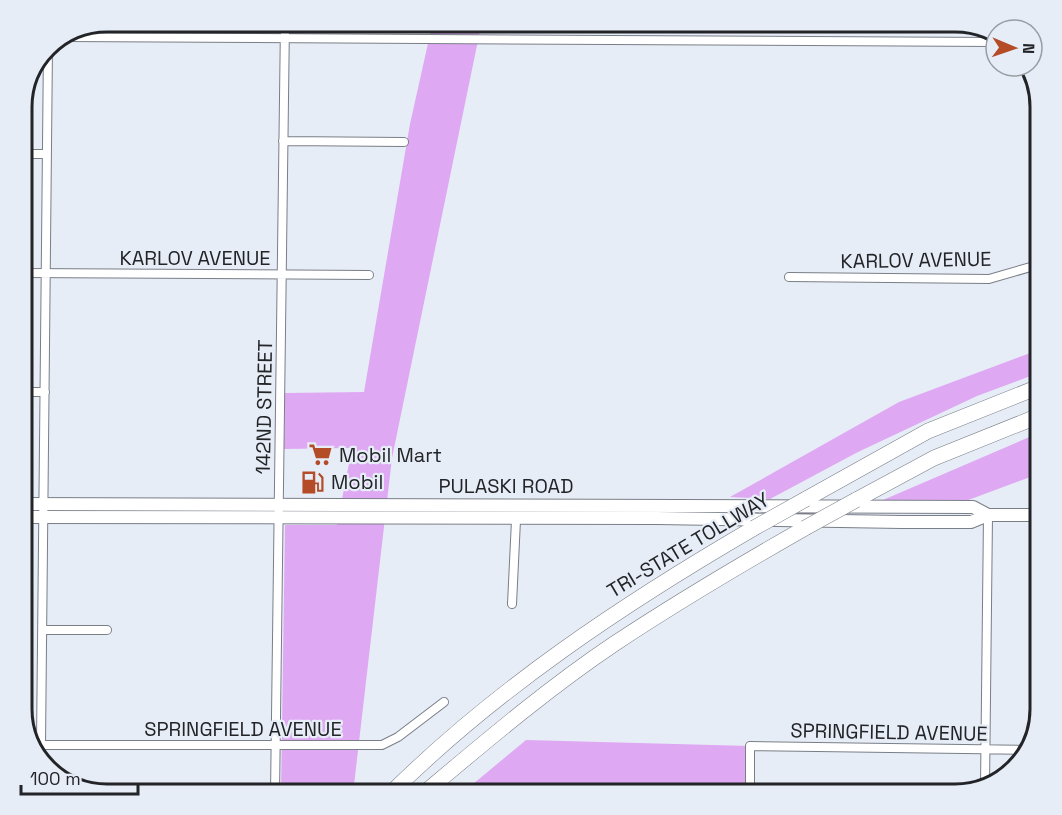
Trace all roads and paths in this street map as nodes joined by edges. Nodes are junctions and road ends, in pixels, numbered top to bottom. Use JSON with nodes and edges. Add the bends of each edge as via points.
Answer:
{"nodes":[{"id":1,"x":285,"y":32,"type":"edge"},
{"id":2,"x":78,"y":37,"type":"edge"},
{"id":3,"x":285,"y":39,"type":"junction"},
{"id":4,"x":984,"y":42,"type":"edge"},
{"id":5,"x":48,"y":60,"type":"edge"},
{"id":6,"x":283,"y":141,"type":"junction"},
{"id":7,"x":404,"y":142,"type":"dead end"},
{"id":8,"x":32,"y":154,"type":"edge"},
{"id":9,"x":47,"y":154,"type":"junction"},
{"id":10,"x":1030,"y":267,"type":"edge"},
{"id":11,"x":32,"y":273,"type":"edge"},
{"id":12,"x":46,"y":274,"type":"junction"},
{"id":13,"x":282,"y":275,"type":"junction"},
{"id":14,"x":369,"y":275,"type":"dead end"},
{"id":15,"x":789,"y":277,"type":"dead end"},
{"id":16,"x":1030,"y":390,"type":"edge"},
{"id":17,"x":32,"y":392,"type":"edge"},
{"id":18,"x":45,"y":392,"type":"junction"},
{"id":19,"x":1030,"y":419,"type":"edge"},
{"id":20,"x":32,"y":504,"type":"edge"},
{"id":21,"x":45,"y":504,"type":"junction"},
{"id":22,"x":279,"y":504,"type":"junction"},
{"id":23,"x":988,"y":515,"type":"junction"},
{"id":24,"x":1030,"y":515,"type":"edge"},
{"id":25,"x":32,"y":518,"type":"edge"},
{"id":26,"x":45,"y":518,"type":"junction"},
{"id":27,"x":279,"y":518,"type":"junction"},
{"id":28,"x":516,"y":520,"type":"junction"},
{"id":29,"x":512,"y":604,"type":"dead end"},
{"id":30,"x":43,"y":630,"type":"junction"},
{"id":31,"x":107,"y":630,"type":"dead end"},
{"id":32,"x":444,"y":702,"type":"dead end"},
{"id":33,"x":41,"y":744,"type":"joint"},
{"id":34,"x":276,"y":746,"type":"junction"},
{"id":35,"x":985,"y":750,"type":"junction"},
{"id":36,"x":1018,"y":750,"type":"edge"},
{"id":37,"x":985,"y":777,"type":"edge"},
{"id":38,"x":275,"y":784,"type":"edge"},
{"id":39,"x":402,"y":784,"type":"edge"},
{"id":40,"x":435,"y":784,"type":"edge"},
{"id":41,"x":750,"y":784,"type":"edge"}],
"edges":[{"from":1,"to":3,"type":"street","name":"142ND STREET"},
{"from":2,"to":3,"type":"street"},
{"from":3,"to":4,"type":"street"},
{"from":3,"to":6,"type":"street","name":"142ND STREET"},
{"from":5,"to":9,"type":"street"},
{"from":6,"to":7,"type":"street"},
{"from":6,"to":13,"type":"street","name":"142ND STREET"},
{"from":8,"to":9,"type":"street"},
{"from":9,"to":12,"type":"street"},
{"from":10,"to":15,"type":"street","name":"KARLOV AVENUE","via":[[989,279]]},
{"from":11,"to":12,"type":"street","name":"KARLOV AVENUE"},
{"from":12,"to":13,"type":"street","name":"KARLOV AVENUE"},
{"from":12,"to":18,"type":"street"},
{"from":13,"to":14,"type":"street","name":"KARLOV AVENUE"},
{"from":13,"to":22,"type":"street","name":"142ND STREET"},
{"from":16,"to":39,"type":"highway","name":"TRI-STATE TOLLWAY","bridge":true,"via":[[928,431],[754,528],[605,620],[513,688]]},
{"from":17,"to":18,"type":"street"},
{"from":18,"to":21,"type":"street"},
{"from":19,"to":40,"type":"highway","bridge":true,"via":[[934,458],[706,585],[612,645]]},
{"from":20,"to":21,"type":"main road","name":"PULASKI ROAD"},
{"from":21,"to":22,"type":"main road","name":"PULASKI ROAD"},
{"from":21,"to":26,"type":"street"},
{"from":22,"to":23,"type":"main road","name":"PULASKI ROAD","via":[[973,507]]},
{"from":22,"to":27,"type":"street","name":"142ND STREET"},
{"from":23,"to":24,"type":"main road","name":"PULASKI ROAD"},
{"from":23,"to":28,"type":"main road","name":"PULASKI ROAD","via":[[971,522]]},
{"from":23,"to":35,"type":"street"},
{"from":25,"to":26,"type":"main road","name":"PULASKI ROAD"},
{"from":26,"to":27,"type":"main road","name":"PULASKI ROAD"},
{"from":26,"to":30,"type":"street"},
{"from":27,"to":28,"type":"main road","name":"PULASKI ROAD"},
{"from":27,"to":34,"type":"street","name":"142ND STREET"},
{"from":28,"to":29,"type":"street"},
{"from":30,"to":31,"type":"street"},
{"from":30,"to":33,"type":"street"},
{"from":32,"to":34,"type":"street","name":"SPRINGFIELD AVENUE","via":[[399,737],[382,745]]},
{"from":33,"to":34,"type":"street","name":"SPRINGFIELD AVENUE"},
{"from":34,"to":38,"type":"street","name":"142ND STREET"},
{"from":35,"to":36,"type":"street","name":"SPRINGFIELD AVENUE"},
{"from":35,"to":37,"type":"street"},
{"from":35,"to":41,"type":"street","name":"SPRINGFIELD AVENUE","via":[[750,746]]}]}
